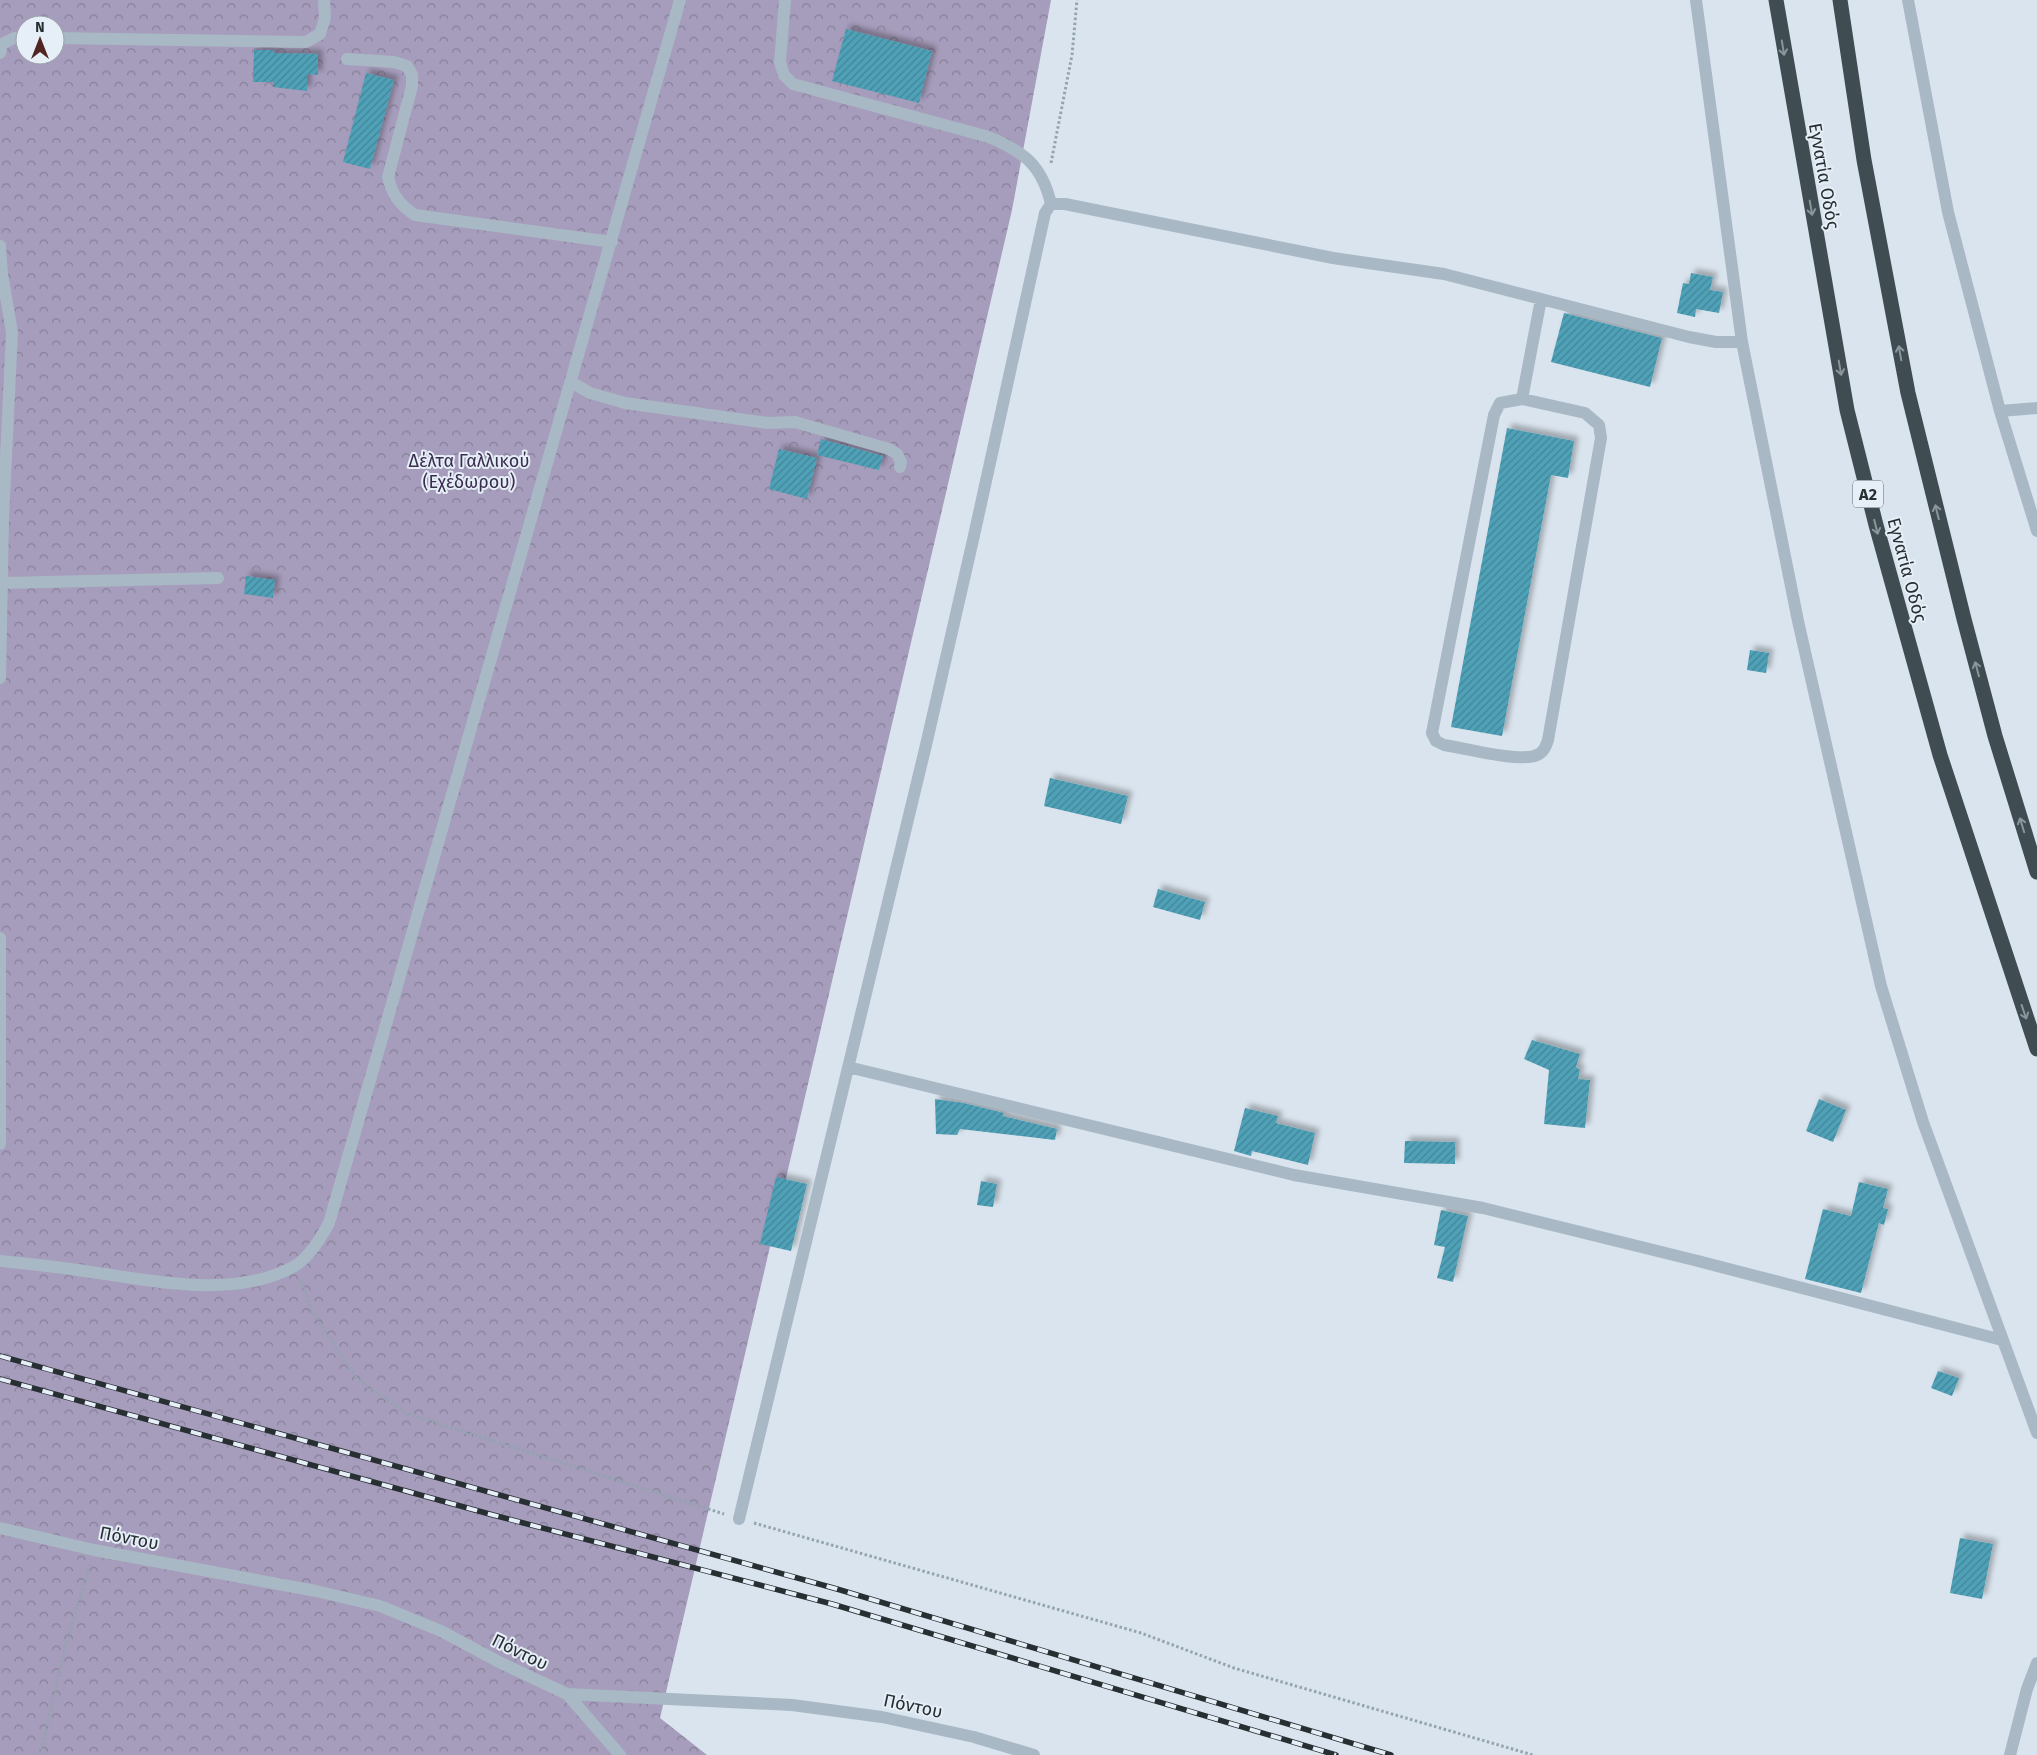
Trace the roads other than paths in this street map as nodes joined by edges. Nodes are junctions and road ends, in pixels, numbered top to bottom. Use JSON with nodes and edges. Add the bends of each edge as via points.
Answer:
{"nodes":[{"id":1,"x":324,"y":0,"type":"edge"},
{"id":2,"x":680,"y":0,"type":"edge"},
{"id":3,"x":785,"y":0,"type":"edge"},
{"id":4,"x":1696,"y":0,"type":"edge"},
{"id":5,"x":1776,"y":0,"type":"edge"},
{"id":6,"x":1840,"y":0,"type":"edge"},
{"id":7,"x":1908,"y":0,"type":"edge"},
{"id":8,"x":15,"y":38,"type":"edge"},
{"id":9,"x":65,"y":38,"type":"edge"},
{"id":10,"x":1,"y":47,"type":"edge"},
{"id":11,"x":347,"y":59,"type":"dead end"},
{"id":12,"x":1051,"y":204,"type":"junction"},
{"id":13,"x":612,"y":242,"type":"junction"},
{"id":14,"x":0,"y":246,"type":"edge"},
{"id":15,"x":1541,"y":298,"type":"junction"},
{"id":16,"x":1742,"y":342,"type":"junction"},
{"id":17,"x":571,"y":382,"type":"junction"},
{"id":18,"x":1522,"y":399,"type":"junction"},
{"id":19,"x":2037,"y":408,"type":"edge"},
{"id":20,"x":2000,"y":411,"type":"junction"},
{"id":21,"x":900,"y":467,"type":"dead end"},
{"id":22,"x":2037,"y":531,"type":"edge"},
{"id":23,"x":218,"y":578,"type":"dead end"},
{"id":24,"x":2,"y":583,"type":"junction"},
{"id":25,"x":0,"y":678,"type":"edge"},
{"id":26,"x":2037,"y":872,"type":"edge"},
{"id":27,"x":0,"y":938,"type":"edge"},
{"id":28,"x":2037,"y":1049,"type":"edge"},
{"id":29,"x":848,"y":1067,"type":"junction"},
{"id":30,"x":0,"y":1144,"type":"edge"},
{"id":31,"x":0,"y":1260,"type":"edge"},
{"id":32,"x":2002,"y":1340,"type":"junction"},
{"id":33,"x":2037,"y":1432,"type":"edge"},
{"id":34,"x":739,"y":1519,"type":"road end"},
{"id":35,"x":0,"y":1528,"type":"edge"},
{"id":36,"x":2037,"y":1663,"type":"edge"},
{"id":37,"x":567,"y":1694,"type":"junction"},
{"id":38,"x":620,"y":1755,"type":"edge"},
{"id":39,"x":1034,"y":1755,"type":"edge"},
{"id":40,"x":2010,"y":1755,"type":"edge"}],
"edges":[{"from":1,"to":9,"type":"street","via":[[325,18],[320,34],[306,42]]},
{"from":2,"to":13,"type":"street"},
{"from":3,"to":12,"type":"street","via":[[780,62],[784,75],[793,84],[1009,145],[1039,170],[1047,185]]},
{"from":4,"to":16,"type":"street"},
{"from":5,"to":28,"type":"highway","name":"Εγνατία Οδός","number":"Α2","one_way":true,"via":[[1847,410],[1940,755]]},
{"from":26,"to":6,"type":"highway","one_way":true,"via":[[1969,637],[1908,393],[1864,160]]},
{"from":7,"to":20,"type":"street","via":[[1948,212]]},
{"from":8,"to":10,"type":"street"},
{"from":11,"to":13,"type":"street","via":[[394,62],[407,66],[412,75],[412,86],[388,177],[397,201],[415,215]]},
{"from":12,"to":15,"type":"street","via":[[1333,258],[1444,274]]},
{"from":12,"to":29,"type":"street","via":[[1045,213],[973,540]]},
{"from":13,"to":17,"type":"street"},
{"from":14,"to":24,"type":"street","via":[[12,332]]},
{"from":15,"to":16,"type":"street","via":[[1689,337]]},
{"from":15,"to":18,"type":"street"},
{"from":16,"to":32,"type":"street","via":[[1798,621],[1881,986],[1923,1122]]},
{"from":17,"to":21,"type":"street","via":[[590,393],[625,403],[768,423],[795,422],[889,449],[897,454]]},
{"from":17,"to":31,"type":"street","via":[[329,1224],[318,1242],[295,1267],[274,1276],[239,1284],[178,1285]]},
{"from":18,"to":18,"type":"street","via":[[1585,414],[1599,425],[1601,438],[1548,740],[1544,750],[1536,756],[1522,758],[1444,745],[1436,741],[1432,732],[1494,414],[1500,403]]},
{"from":19,"to":20,"type":"street"},
{"from":20,"to":22,"type":"street"},
{"from":23,"to":24,"type":"street"},
{"from":24,"to":25,"type":"street"},
{"from":27,"to":30,"type":"street"},
{"from":29,"to":32,"type":"street","via":[[1294,1175],[1483,1208]]},
{"from":29,"to":34,"type":"street"},
{"from":32,"to":33,"type":"street"},
{"from":35,"to":37,"type":"street","name":"Πόντου","via":[[94,1550],[380,1606],[441,1631]]},
{"from":36,"to":40,"type":"street"},
{"from":37,"to":38,"type":"street"},
{"from":37,"to":39,"type":"street","name":"Πόντου","via":[[801,1706],[882,1717],[974,1737]]}]}
